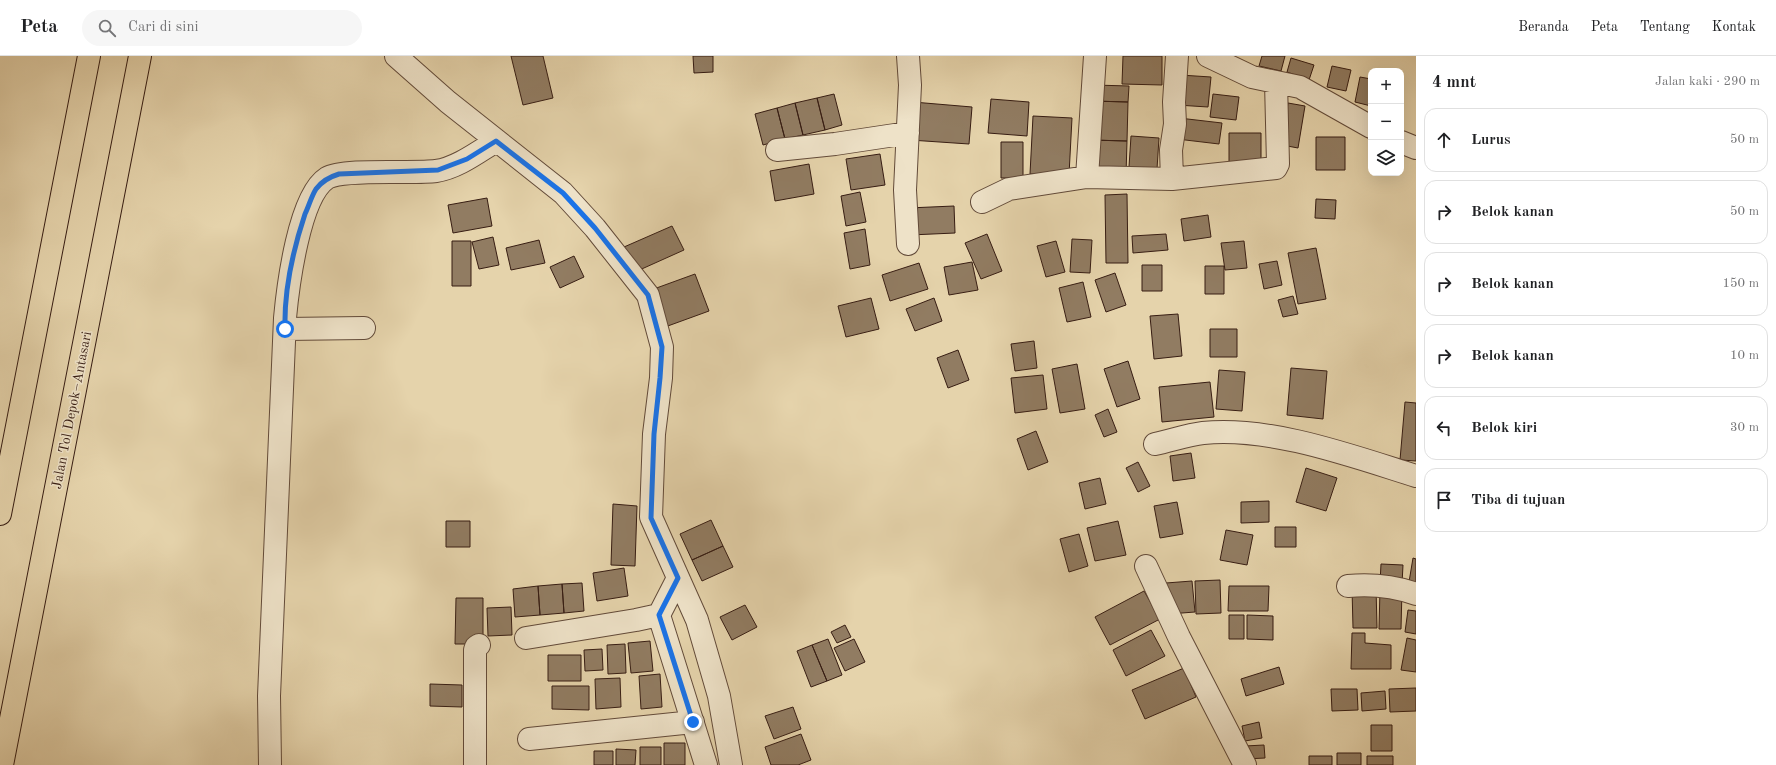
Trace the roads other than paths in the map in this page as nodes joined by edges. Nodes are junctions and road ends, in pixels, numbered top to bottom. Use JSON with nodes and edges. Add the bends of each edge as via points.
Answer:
{"nodes":[{"id":1,"x":89,"y":56,"type":"edge"},
{"id":2,"x":140,"y":56,"type":"edge"},
{"id":3,"x":396,"y":56,"type":"edge"},
{"id":4,"x":908,"y":56,"type":"edge"},
{"id":5,"x":1095,"y":56,"type":"edge"},
{"id":6,"x":1177,"y":56,"type":"edge"},
{"id":7,"x":1208,"y":56,"type":"edge"},
{"id":8,"x":1276,"y":82,"type":"junction"},
{"id":9,"x":1368,"y":125,"type":"edge"},
{"id":10,"x":908,"y":133,"type":"junction"},
{"id":11,"x":496,"y":141,"type":"junction"},
{"id":12,"x":1404,"y":143,"type":"edge"},
{"id":13,"x":1416,"y":148,"type":"edge"},
{"id":14,"x":777,"y":150,"type":"dead end"},
{"id":15,"x":1087,"y":177,"type":"junction"},
{"id":16,"x":1172,"y":179,"type":"junction"},
{"id":17,"x":982,"y":202,"type":"dead end"},
{"id":18,"x":908,"y":244,"type":"dead end"},
{"id":19,"x":364,"y":328,"type":"dead end"},
{"id":20,"x":285,"y":329,"type":"junction"},
{"id":21,"x":1155,"y":444,"type":"dead end"},
{"id":22,"x":1416,"y":476,"type":"edge"},
{"id":23,"x":0,"y":514,"type":"edge"},
{"id":24,"x":1146,"y":566,"type":"dead end"},
{"id":25,"x":678,"y":578,"type":"junction"},
{"id":26,"x":1348,"y":586,"type":"dead end"},
{"id":27,"x":1416,"y":594,"type":"edge"},
{"id":28,"x":659,"y":615,"type":"junction"},
{"id":29,"x":526,"y":638,"type":"dead end"},
{"id":30,"x":479,"y":645,"type":"dead end"},
{"id":31,"x":693,"y":722,"type":"junction"},
{"id":32,"x":529,"y":739,"type":"dead end"},
{"id":33,"x":2,"y":765,"type":"edge"},
{"id":34,"x":270,"y":765,"type":"edge"},
{"id":35,"x":475,"y":765,"type":"edge"},
{"id":36,"x":706,"y":765,"type":"edge"},
{"id":37,"x":731,"y":765,"type":"edge"},
{"id":38,"x":1245,"y":765,"type":"edge"}],
"edges":[{"from":1,"to":23,"type":"highway"},
{"from":2,"to":33,"type":"highway","name":"Jalan Tol Depok–Antasari"},
{"from":3,"to":11,"type":"street"},
{"from":4,"to":10,"type":"street"},
{"from":5,"to":15,"type":"street"},
{"from":6,"to":16,"type":"street","via":[[1175,124],[1171,150]]},
{"from":7,"to":8,"type":"street","via":[[1252,77]]},
{"from":8,"to":9,"type":"street","via":[[1312,92]]},
{"from":8,"to":16,"type":"street","via":[[1276,168]]},
{"from":10,"to":14,"type":"street"},
{"from":10,"to":18,"type":"street","via":[[905,190]]},
{"from":11,"to":20,"type":"street","via":[[467,159],[438,170],[339,174],[322,182],[312,196],[298,235],[287,288]]},
{"from":11,"to":25,"type":"street","via":[[563,193],[595,228],[648,295],[662,347],[654,434],[651,518]]},
{"from":12,"to":13,"type":"street"},
{"from":15,"to":16,"type":"street"},
{"from":15,"to":17,"type":"street","via":[[1009,188]]},
{"from":19,"to":20,"type":"street"},
{"from":20,"to":34,"type":"street","via":[[270,680]]},
{"from":21,"to":22,"type":"street","via":[[1202,433],[1235,432],[1283,439],[1337,452]]},
{"from":24,"to":38,"type":"street","via":[[1179,637]]},
{"from":25,"to":28,"type":"street"},
{"from":25,"to":37,"type":"street","via":[[696,620],[717,688]]},
{"from":26,"to":27,"type":"street","via":[[1398,588]]},
{"from":28,"to":29,"type":"street"},
{"from":28,"to":31,"type":"street"},
{"from":30,"to":35,"type":"street","via":[[476,647]]},
{"from":31,"to":32,"type":"street"},
{"from":31,"to":36,"type":"street"}]}
